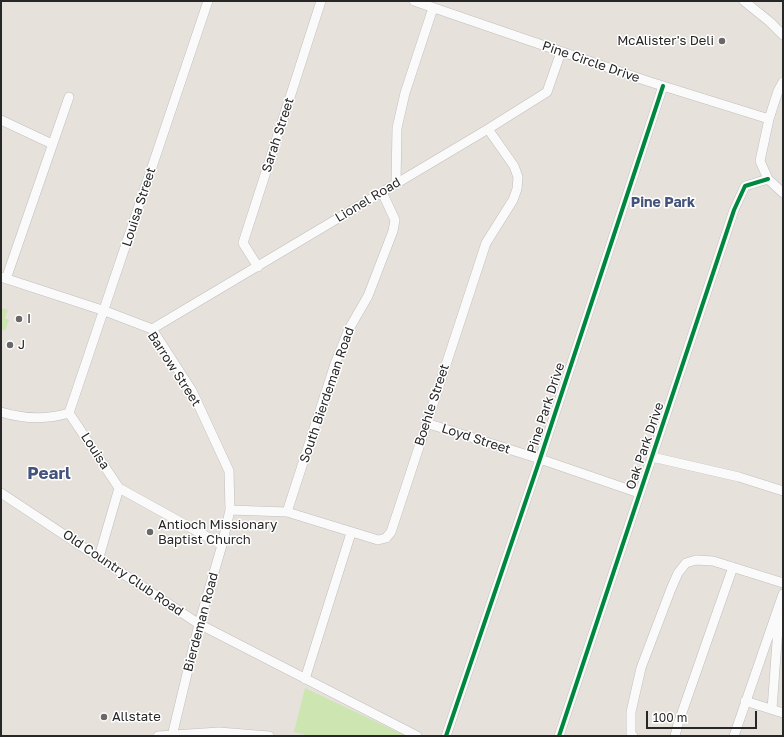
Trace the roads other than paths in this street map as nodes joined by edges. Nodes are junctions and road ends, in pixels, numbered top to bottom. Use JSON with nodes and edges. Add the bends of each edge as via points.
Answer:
{"nodes":[{"id":1,"x":208,"y":1,"type":"edge"},
{"id":2,"x":321,"y":1,"type":"edge"},
{"id":3,"x":414,"y":1,"type":"edge"},
{"id":4,"x":744,"y":1,"type":"edge"},
{"id":5,"x":433,"y":8,"type":"junction"},
{"id":6,"x":783,"y":35,"type":"edge"},
{"id":7,"x":561,"y":52,"type":"junction"},
{"id":8,"x":783,"y":82,"type":"edge"},
{"id":9,"x":663,"y":86,"type":"junction"},
{"id":10,"x":69,"y":97,"type":"dead end"},
{"id":11,"x":769,"y":119,"type":"junction"},
{"id":12,"x":1,"y":120,"type":"edge"},
{"id":13,"x":488,"y":129,"type":"junction"},
{"id":14,"x":52,"y":144,"type":"junction"},
{"id":15,"x":768,"y":179,"type":"junction"},
{"id":16,"x":396,"y":183,"type":"junction"},
{"id":17,"x":382,"y":192,"type":"junction"},
{"id":18,"x":783,"y":193,"type":"edge"},
{"id":19,"x":258,"y":267,"type":"junction"},
{"id":20,"x":4,"y":278,"type":"edge"},
{"id":21,"x":105,"y":311,"type":"junction"},
{"id":22,"x":152,"y":329,"type":"junction"},
{"id":23,"x":1,"y":412,"type":"edge"},
{"id":24,"x":69,"y":413,"type":"junction"},
{"id":25,"x":426,"y":423,"type":"junction"},
{"id":26,"x":652,"y":457,"type":"junction"},
{"id":27,"x":540,"y":459,"type":"junction"},
{"id":28,"x":119,"y":488,"type":"junction"},
{"id":29,"x":783,"y":491,"type":"edge"},
{"id":30,"x":1,"y":493,"type":"edge"},
{"id":31,"x":639,"y":494,"type":"junction"},
{"id":32,"x":230,"y":510,"type":"junction"},
{"id":33,"x":287,"y":512,"type":"junction"},
{"id":34,"x":351,"y":533,"type":"junction"},
{"id":35,"x":222,"y":545,"type":"junction"},
{"id":36,"x":100,"y":557,"type":"junction"},
{"id":37,"x":734,"y":567,"type":"junction"},
{"id":38,"x":783,"y":583,"type":"edge"},
{"id":39,"x":781,"y":599,"type":"edge"},
{"id":40,"x":199,"y":624,"type":"junction"},
{"id":41,"x":305,"y":679,"type":"junction"},
{"id":42,"x":745,"y":701,"type":"junction"},
{"id":43,"x":772,"y":709,"type":"junction"},
{"id":44,"x":783,"y":713,"type":"edge"},
{"id":45,"x":172,"y":735,"type":"edge"},
{"id":46,"x":158,"y":736,"type":"edge"},
{"id":47,"x":269,"y":736,"type":"edge"},
{"id":48,"x":418,"y":736,"type":"edge"},
{"id":49,"x":446,"y":736,"type":"edge"},
{"id":50,"x":559,"y":736,"type":"edge"},
{"id":51,"x":633,"y":736,"type":"edge"},
{"id":52,"x":675,"y":736,"type":"edge"},
{"id":53,"x":734,"y":736,"type":"edge"}],
"edges":[{"from":1,"to":21,"type":"street","name":"Louisa Street"},
{"from":2,"to":19,"type":"street","name":"Sarah Street","via":[[243,243]]},
{"from":3,"to":5,"type":"street","name":"Pine Circle Drive"},
{"from":4,"to":6,"type":"street"},
{"from":5,"to":7,"type":"street","name":"Pine Circle Drive"},
{"from":5,"to":16,"type":"street","via":[[405,94],[397,128]]},
{"from":7,"to":9,"type":"street","name":"Pine Circle Drive"},
{"from":7,"to":13,"type":"street","name":"Lionel Road","via":[[547,92]]},
{"from":8,"to":11,"type":"street"},
{"from":9,"to":11,"type":"street","name":"Pine Circle Drive"},
{"from":9,"to":27,"type":"street","name":"Pine Park Drive"},
{"from":10,"to":14,"type":"street"},
{"from":11,"to":15,"type":"street","via":[[760,161]]},
{"from":12,"to":14,"type":"street"},
{"from":13,"to":16,"type":"street","name":"Lionel Road"},
{"from":13,"to":25,"type":"street","name":"Boehle Street","via":[[514,166],[518,177],[517,189],[513,200],[486,243]]},
{"from":14,"to":20,"type":"street"},
{"from":15,"to":18,"type":"street"},
{"from":15,"to":26,"type":"street","name":"Oak Park Drive","via":[[745,186],[734,210]]},
{"from":16,"to":17,"type":"street","name":"Lionel Road"},
{"from":17,"to":19,"type":"street","name":"Lionel Road"},
{"from":17,"to":33,"type":"street","name":"South Bierdeman Road","via":[[394,220],[392,231],[368,296],[349,329],[335,364]]},
{"from":19,"to":22,"type":"street","name":"Lionel Road"},
{"from":20,"to":21,"type":"street","name":"Barrow Street"},
{"from":21,"to":22,"type":"street","name":"Barrow Street"},
{"from":21,"to":24,"type":"street","name":"Louisa Street"},
{"from":22,"to":32,"type":"street","name":"Barrow Street","via":[[192,391],[229,471]]},
{"from":23,"to":24,"type":"street","via":[[18,417],[38,418],[57,417]]},
{"from":24,"to":28,"type":"street","name":"Louisa"},
{"from":25,"to":27,"type":"street","name":"Loyd Street"},
{"from":25,"to":34,"type":"street","name":"Boehle Street","via":[[391,532],[386,538],[378,540]]},
{"from":26,"to":29,"type":"street"},
{"from":26,"to":31,"type":"street","name":"Oak Park Drive"},
{"from":27,"to":31,"type":"street","name":"Loyd Street"},
{"from":27,"to":49,"type":"street","name":"Pine Park Drive"},
{"from":28,"to":35,"type":"street"},
{"from":28,"to":36,"type":"street"},
{"from":30,"to":36,"type":"street","name":"Old Country Club Road"},
{"from":31,"to":50,"type":"street","name":"Oak Park Drive"},
{"from":32,"to":33,"type":"street","name":"Boehle Street"},
{"from":32,"to":35,"type":"street","name":"Bierdeman Road"},
{"from":33,"to":34,"type":"street","name":"Boehle Street"},
{"from":34,"to":41,"type":"street"},
{"from":35,"to":40,"type":"street","name":"Bierdeman Road"},
{"from":36,"to":40,"type":"street","name":"Old Country Club Road"},
{"from":37,"to":38,"type":"street"},
{"from":37,"to":51,"type":"street","via":[[713,561],[696,560],[686,563],[678,573],[641,668],[631,712]]},
{"from":37,"to":52,"type":"street"},
{"from":39,"to":42,"type":"street"},
{"from":39,"to":43,"type":"street"},
{"from":40,"to":41,"type":"street","name":"Old Country Club Road"},
{"from":40,"to":45,"type":"street","name":"Bierdeman Road"},
{"from":41,"to":48,"type":"street","name":"Old Country Club Road"},
{"from":42,"to":43,"type":"street"},
{"from":42,"to":53,"type":"street"},
{"from":43,"to":44,"type":"street"},
{"from":45,"to":46,"type":"street"},
{"from":45,"to":47,"type":"street","via":[[219,732]]}]}
